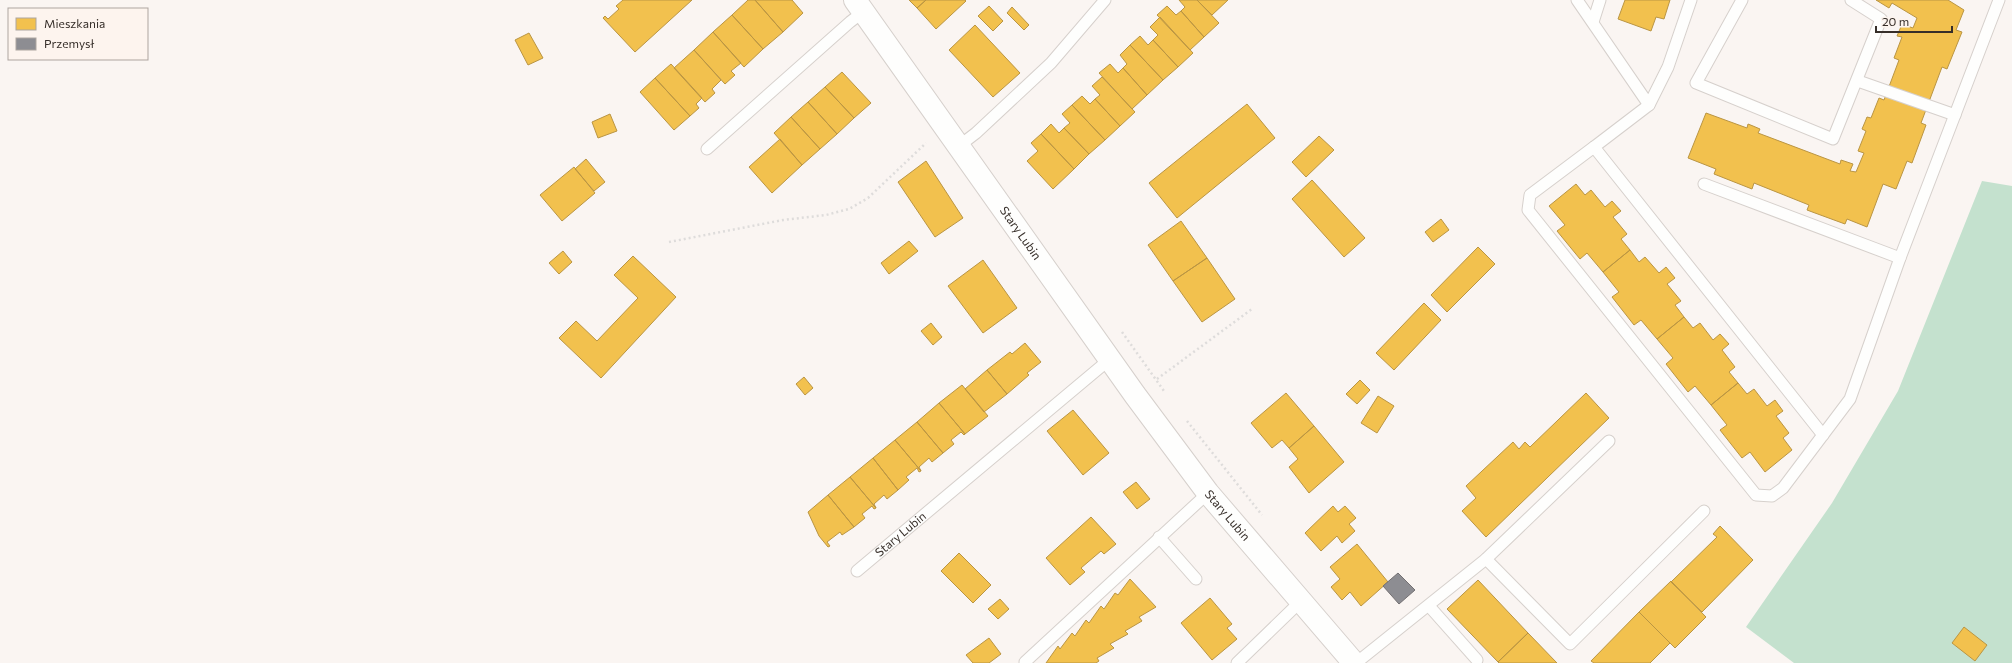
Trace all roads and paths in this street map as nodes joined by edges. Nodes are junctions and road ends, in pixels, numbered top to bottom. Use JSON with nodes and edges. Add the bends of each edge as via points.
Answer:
{"nodes":[{"id":1,"x":1105,"y":0,"type":"edge"},
{"id":2,"x":1577,"y":0,"type":"edge"},
{"id":3,"x":1600,"y":0,"type":"edge"},
{"id":4,"x":1691,"y":0,"type":"edge"},
{"id":5,"x":1742,"y":0,"type":"edge"},
{"id":6,"x":1851,"y":0,"type":"edge"},
{"id":7,"x":1999,"y":0,"type":"edge"},
{"id":8,"x":859,"y":6,"type":"edge"},
{"id":9,"x":1593,"y":22,"type":"junction"},
{"id":10,"x":1858,"y":81,"type":"junction"},
{"id":11,"x":1649,"y":105,"type":"junction"},
{"id":12,"x":1955,"y":115,"type":"junction"},
{"id":13,"x":946,"y":129,"type":"junction"},
{"id":14,"x":959,"y":146,"type":"junction"},
{"id":15,"x":1594,"y":147,"type":"junction"},
{"id":16,"x":707,"y":149,"type":"dead end"},
{"id":17,"x":1704,"y":184,"type":"dead end"},
{"id":18,"x":669,"y":242,"type":"dead end"},
{"id":19,"x":1900,"y":258,"type":"junction"},
{"id":20,"x":1252,"y":309,"type":"dead end"},
{"id":21,"x":1120,"y":329,"type":"dead end"},
{"id":22,"x":1110,"y":359,"type":"junction"},
{"id":23,"x":1157,"y":379,"type":"junction"},
{"id":24,"x":1165,"y":392,"type":"dead end"},
{"id":25,"x":1135,"y":394,"type":"junction"},
{"id":26,"x":1183,"y":416,"type":"dead end"},
{"id":27,"x":1823,"y":435,"type":"junction"},
{"id":28,"x":1609,"y":441,"type":"dead end"},
{"id":29,"x":1208,"y":493,"type":"junction"},
{"id":30,"x":1704,"y":511,"type":"dead end"},
{"id":31,"x":1262,"y":516,"type":"dead end"},
{"id":32,"x":1159,"y":536,"type":"junction"},
{"id":33,"x":1486,"y":559,"type":"junction"},
{"id":34,"x":857,"y":571,"type":"dead end"},
{"id":35,"x":1196,"y":579,"type":"dead end"},
{"id":36,"x":1301,"y":601,"type":"junction"},
{"id":37,"x":1429,"y":606,"type":"junction"},
{"id":38,"x":1477,"y":660,"type":"dead end"},
{"id":39,"x":1026,"y":663,"type":"edge"},
{"id":40,"x":1237,"y":663,"type":"edge"},
{"id":41,"x":1355,"y":663,"type":"edge"}],
"edges":[{"from":1,"to":14,"type":"lane","via":[[1051,63]]},
{"from":2,"to":9,"type":"lane"},
{"from":3,"to":9,"type":"lane"},
{"from":4,"to":11,"type":"lane","via":[[1668,67]]},
{"from":5,"to":10,"type":"lane","via":[[1696,83],[1833,139]]},
{"from":6,"to":10,"type":"lane","via":[[1881,18]]},
{"from":7,"to":12,"type":"lane"},
{"from":8,"to":13,"type":"street","name":"Stary Lubin"},
{"from":8,"to":16,"type":"lane","name":"Stary Lubin","via":[[850,22]]},
{"from":9,"to":11,"type":"lane"},
{"from":10,"to":12,"type":"lane"},
{"from":11,"to":15,"type":"lane"},
{"from":12,"to":19,"type":"lane"},
{"from":13,"to":14,"type":"street","name":"Stary Lubin"},
{"from":13,"to":18,"type":"path","via":[[932,138],[868,198],[848,209]]},
{"from":14,"to":22,"type":"street","name":"Stary Lubin"},
{"from":15,"to":27,"type":"lane"},
{"from":15,"to":27,"type":"lane","via":[[1530,195],[1528,210],[1756,495],[1772,496],[1783,488]]},
{"from":17,"to":19,"type":"lane"},
{"from":19,"to":27,"type":"lane","via":[[1850,399]]},
{"from":20,"to":23,"type":"path"},
{"from":21,"to":23,"type":"path"},
{"from":22,"to":25,"type":"street","name":"Stary Lubin"},
{"from":22,"to":34,"type":"lane","name":"Stary Lubin"},
{"from":23,"to":24,"type":"path"},
{"from":23,"to":25,"type":"path"},
{"from":25,"to":29,"type":"street","name":"Stary Lubin"},
{"from":26,"to":31,"type":"path"},
{"from":28,"to":33,"type":"lane"},
{"from":29,"to":32,"type":"lane"},
{"from":29,"to":36,"type":"street","name":"Stary Lubin"},
{"from":30,"to":33,"type":"lane","via":[[1570,644]]},
{"from":32,"to":35,"type":"lane"},
{"from":32,"to":39,"type":"lane","via":[[1030,656]]},
{"from":33,"to":37,"type":"lane"},
{"from":36,"to":40,"type":"lane"},
{"from":36,"to":41,"type":"street","name":"Stary Lubin"},
{"from":37,"to":38,"type":"lane"},
{"from":37,"to":41,"type":"lane"}]}
